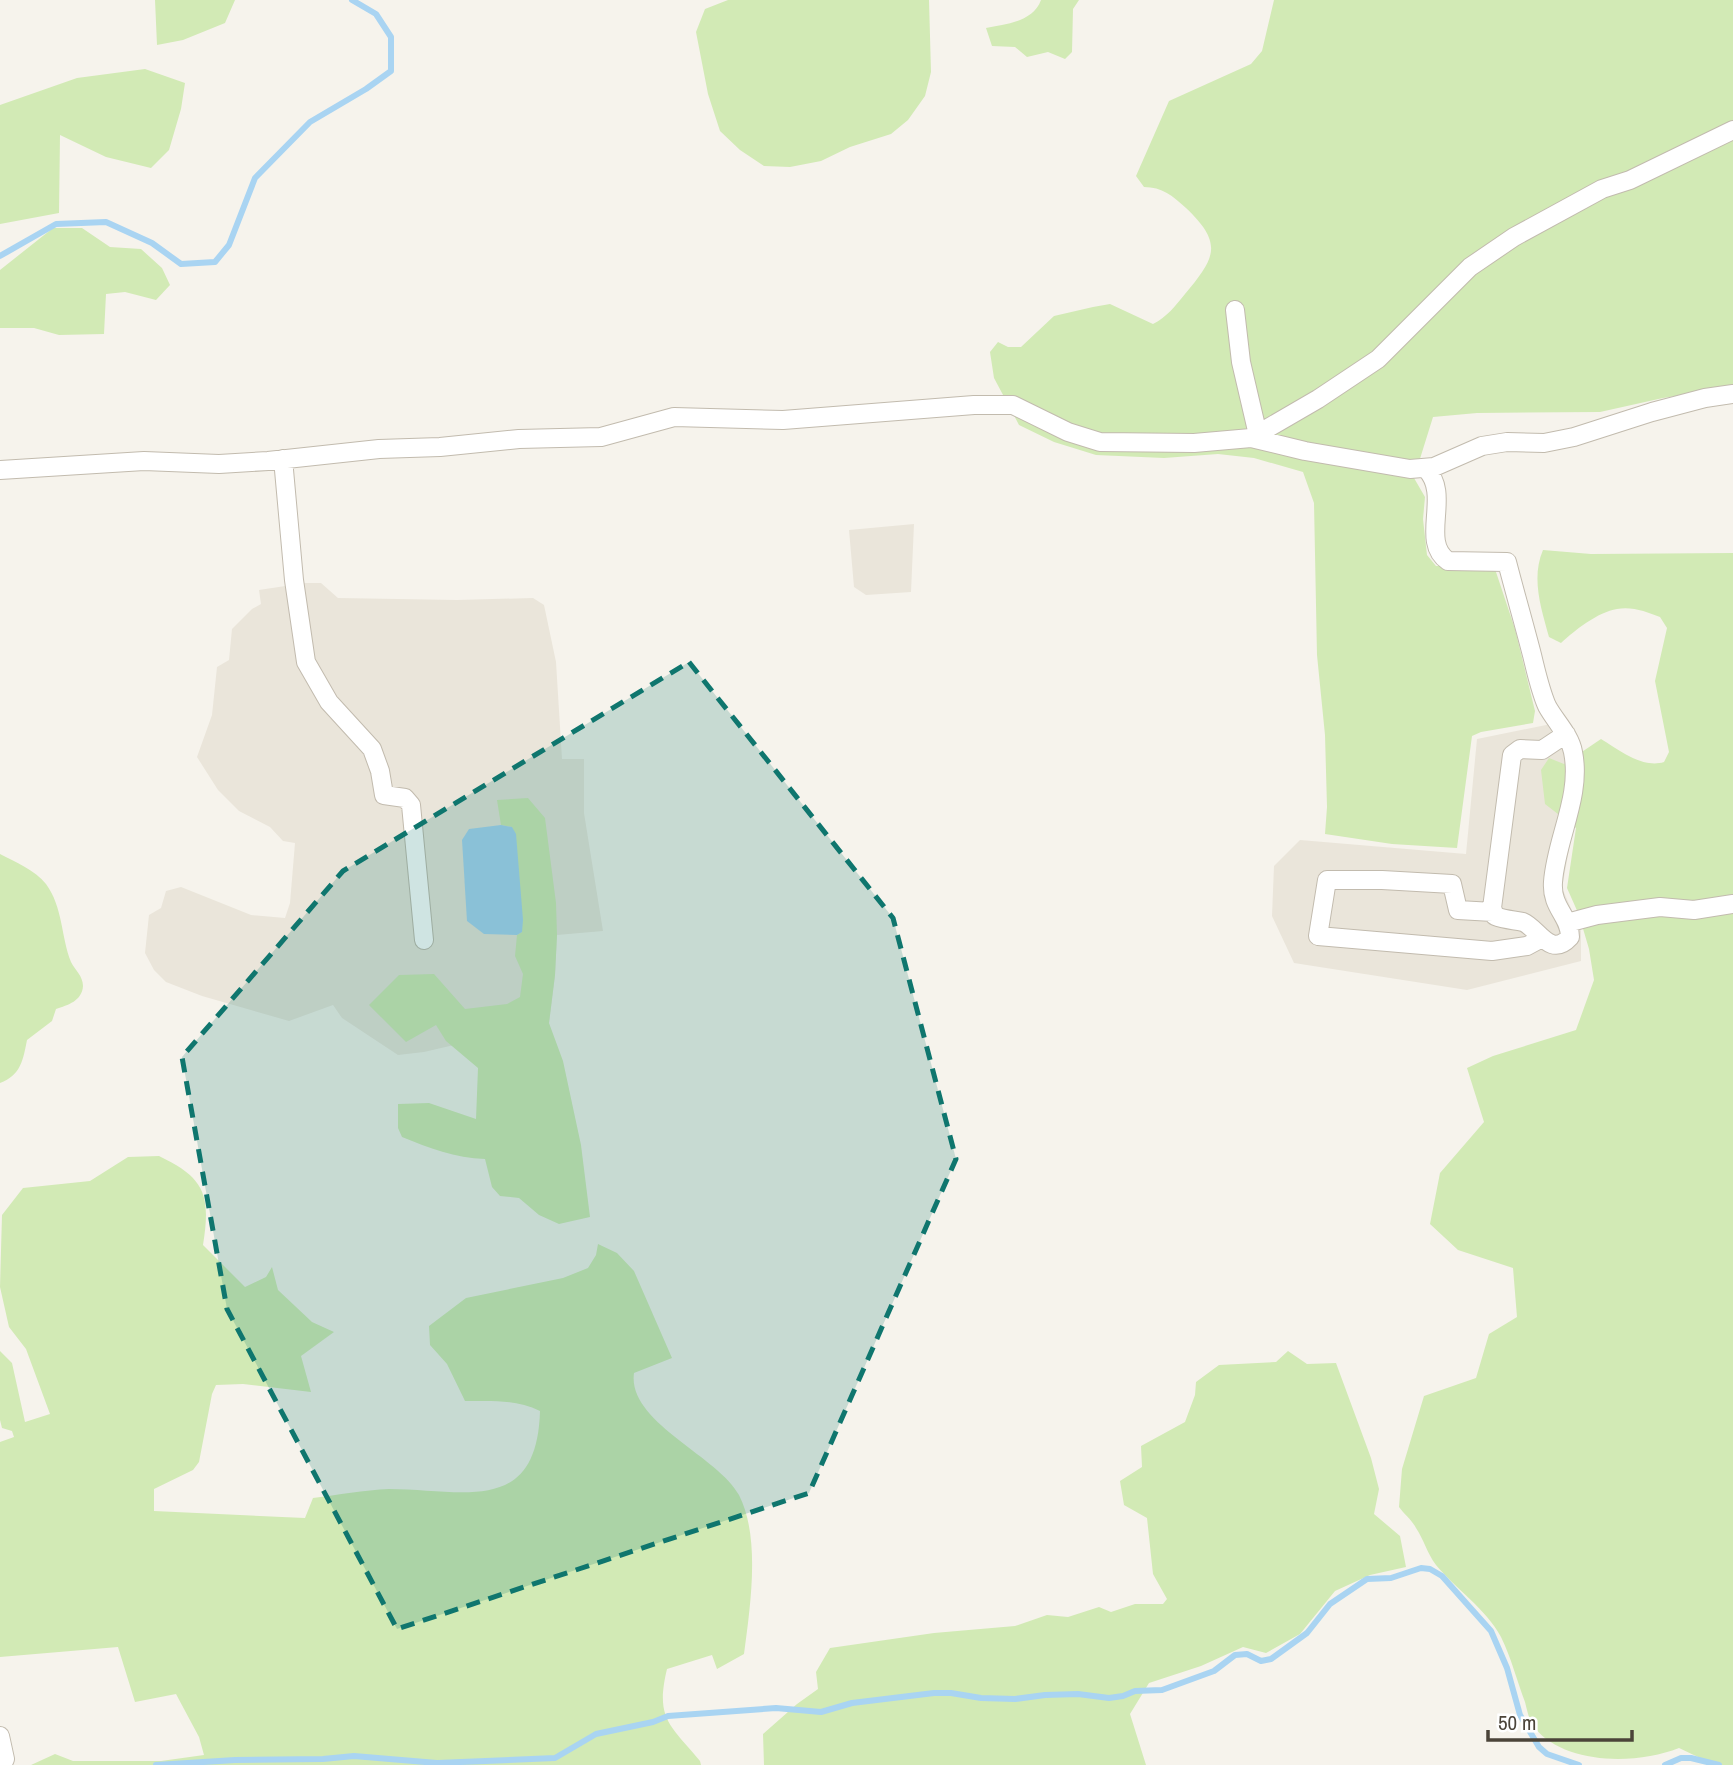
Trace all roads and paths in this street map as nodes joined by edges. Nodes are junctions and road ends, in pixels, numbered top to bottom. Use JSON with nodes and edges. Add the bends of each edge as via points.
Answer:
{"nodes":[{"id":1,"x":1733,"y":130,"type":"edge"},
{"id":2,"x":1235,"y":310,"type":"dead end"},
{"id":3,"x":1733,"y":394,"type":"edge"},
{"id":4,"x":1254,"y":436,"type":"junction"},
{"id":5,"x":282,"y":459,"type":"junction"},
{"id":6,"x":1426,"y":469,"type":"junction"},
{"id":7,"x":0,"y":470,"type":"edge"},
{"id":8,"x":1566,"y":734,"type":"junction"},
{"id":9,"x":1733,"y":904,"type":"edge"},
{"id":10,"x":1493,"y":912,"type":"junction"},
{"id":11,"x":1567,"y":923,"type":"junction"},
{"id":12,"x":1540,"y":939,"type":"junction"},
{"id":13,"x":424,"y":940,"type":"dead end"},
{"id":14,"x":0,"y":1736,"type":"edge"},
{"id":15,"x":2,"y":1765,"type":"edge"}],
"edges":[{"from":1,"to":4,"type":"street","via":[[1602,189],[1514,237],[1469,267],[1378,359]]},
{"from":2,"to":4,"type":"street"},
{"from":3,"to":6,"type":"street","via":[[1652,412],[1574,438],[1482,446]]},
{"from":4,"to":5,"type":"street","via":[[1194,443],[1100,442],[1013,405],[974,405],[783,420],[687,416],[601,438],[519,439]]},
{"from":4,"to":6,"type":"street","via":[[1305,451]]},
{"from":5,"to":7,"type":"street"},
{"from":5,"to":13,"type":"street","via":[[306,662],[329,702],[372,749],[384,795],[405,798],[411,805]]},
{"from":6,"to":8,"type":"street","via":[[1438,495],[1435,524],[1440,556],[1448,561],[1507,562],[1547,705]]},
{"from":8,"to":10,"type":"street","via":[[1542,750],[1520,749],[1512,755]]},
{"from":8,"to":11,"type":"street","via":[[1575,769],[1552,886],[1555,905]]},
{"from":9,"to":11,"type":"street","via":[[1694,910],[1660,907]]},
{"from":10,"to":12,"type":"street","via":[[1509,922],[1522,922]]},
{"from":10,"to":12,"type":"street","via":[[1458,910],[1452,884],[1327,880],[1318,936],[1492,951],[1527,946]]},
{"from":11,"to":12,"type":"street","via":[[1567,941],[1556,944]]},
{"from":14,"to":15,"type":"street"}]}
